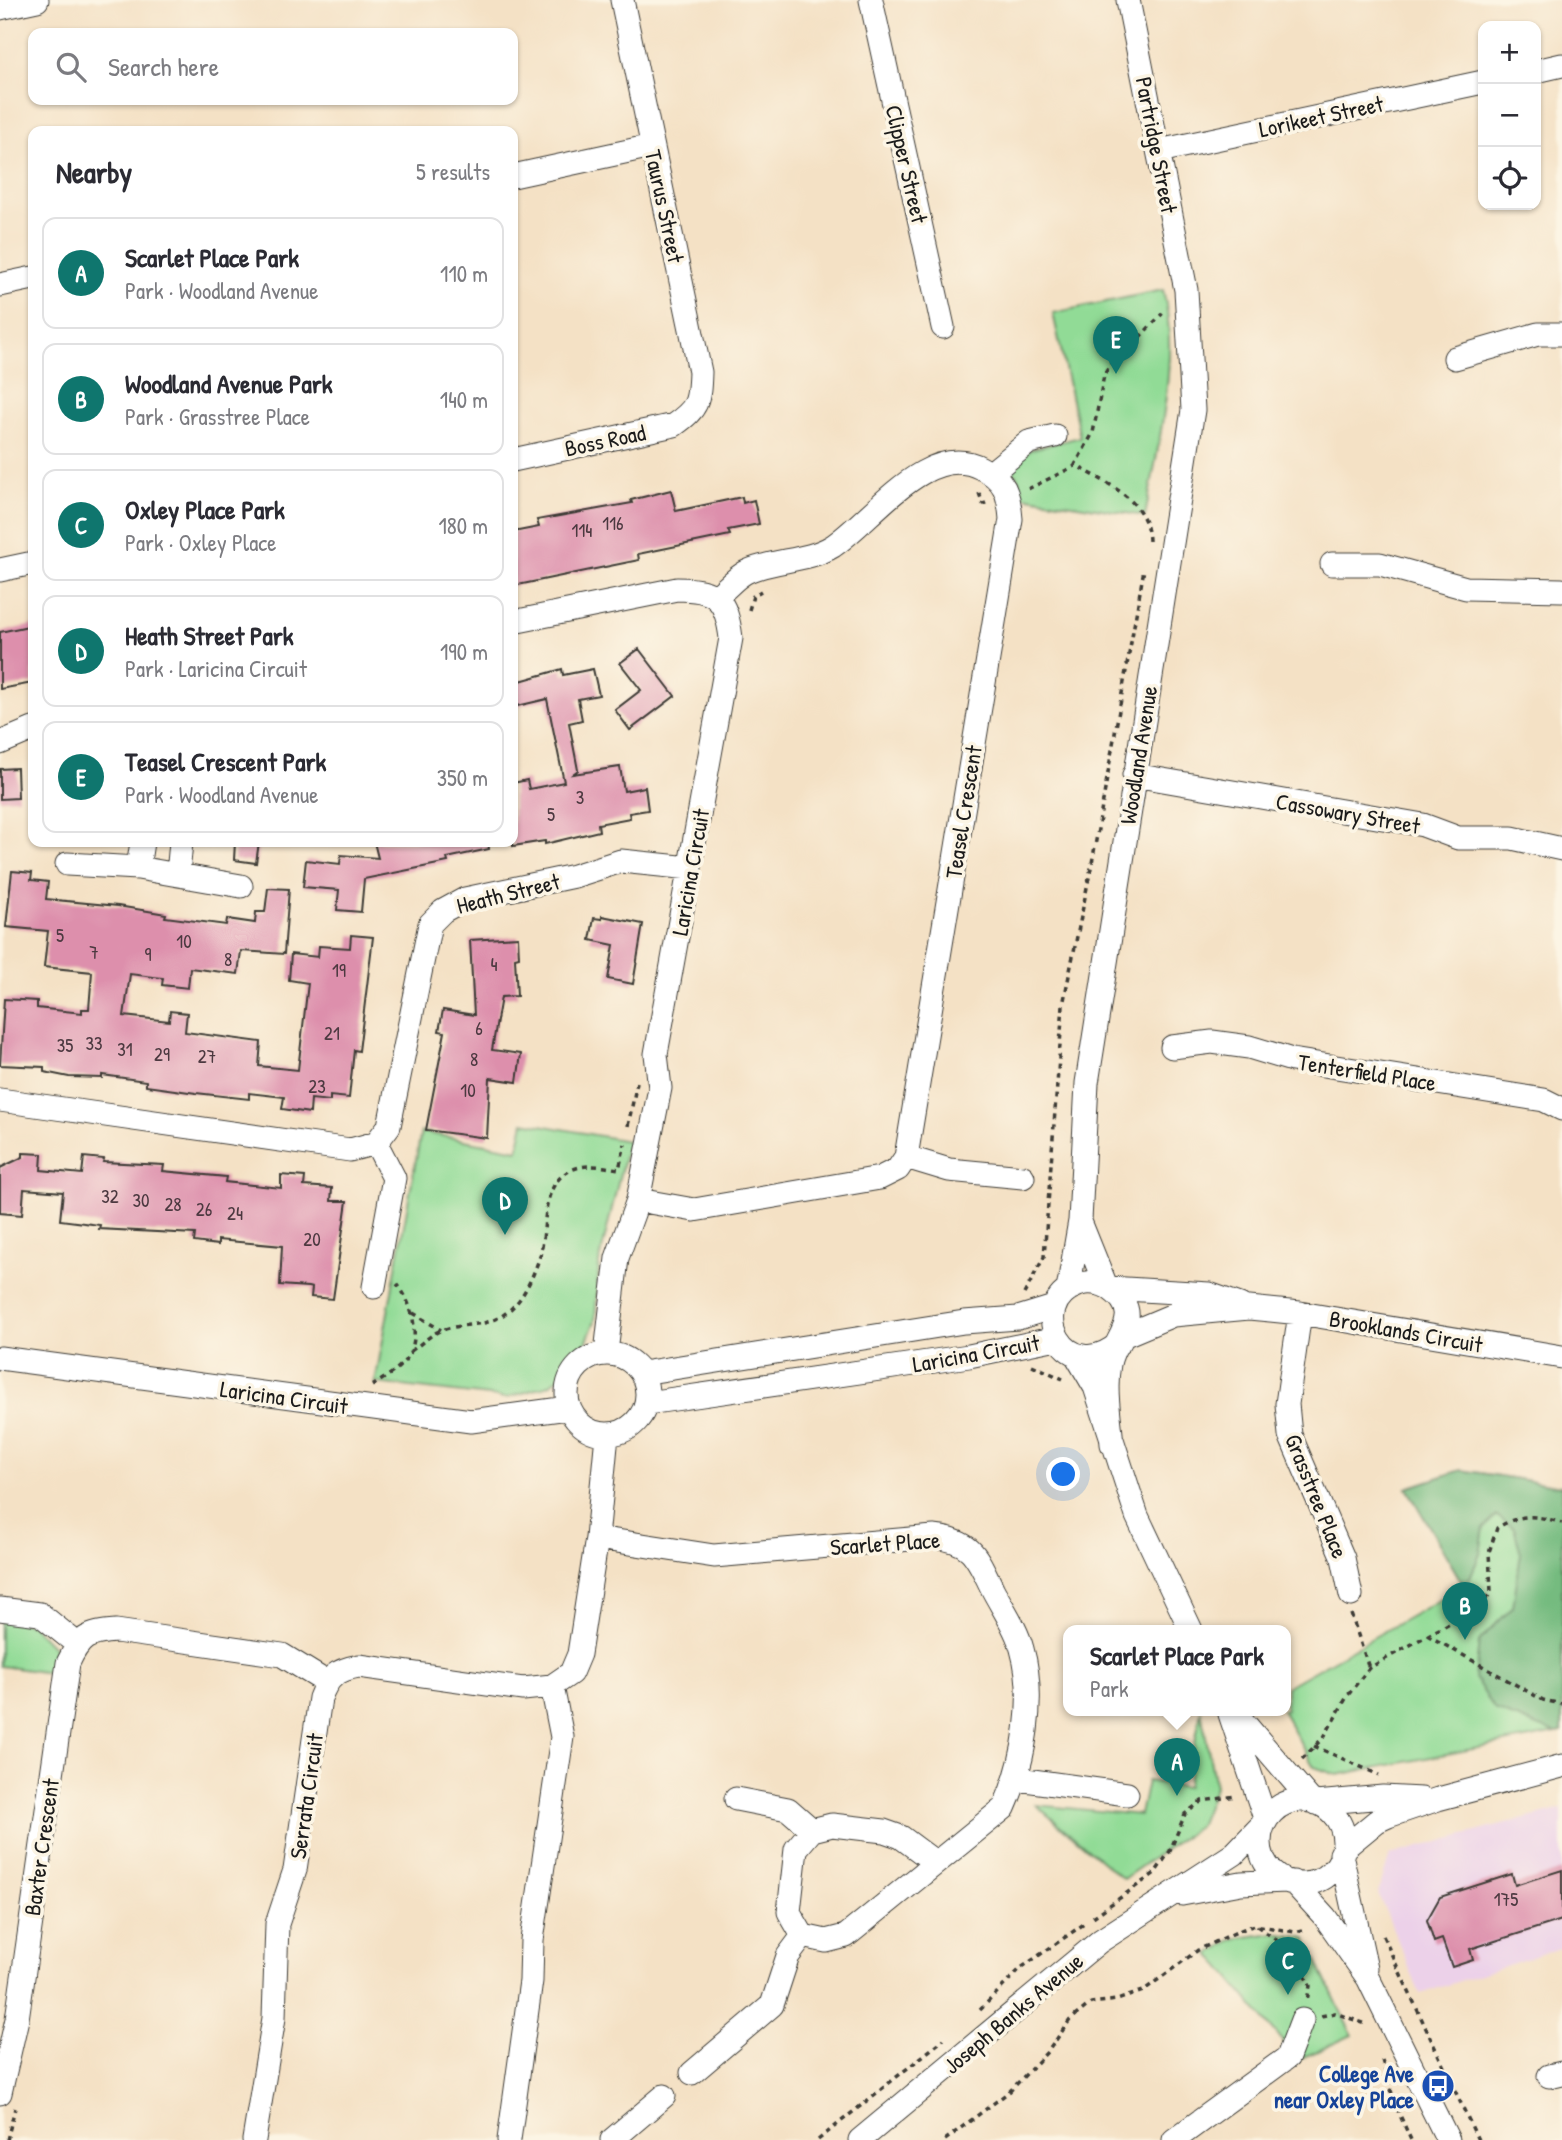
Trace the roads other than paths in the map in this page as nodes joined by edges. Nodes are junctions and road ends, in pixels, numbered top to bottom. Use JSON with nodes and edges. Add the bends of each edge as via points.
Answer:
{"nodes":[{"id":1,"x":37,"y":0,"type":"edge"},
{"id":2,"x":622,"y":0,"type":"edge"},
{"id":3,"x":871,"y":0,"type":"edge"},
{"id":4,"x":1128,"y":0,"type":"edge"},
{"id":5,"x":0,"y":8,"type":"edge"},
{"id":6,"x":1562,"y":65,"type":"edge"},
{"id":7,"x":1541,"y":70,"type":"edge"},
{"id":8,"x":1478,"y":83,"type":"edge"},
{"id":9,"x":652,"y":146,"type":"junction"},
{"id":10,"x":1159,"y":151,"type":"junction"},
{"id":11,"x":518,"y":175,"type":"edge"},
{"id":12,"x":28,"y":279,"type":"edge"},
{"id":13,"x":0,"y":285,"type":"edge"},
{"id":14,"x":1186,"y":289,"type":"joint"},
{"id":15,"x":943,"y":327,"type":"dead end"},
{"id":16,"x":1562,"y":334,"type":"edge"},
{"id":17,"x":1455,"y":358,"type":"dead end"},
{"id":18,"x":693,"y":412,"type":"joint"},
{"id":19,"x":1055,"y":436,"type":"dead end"},
{"id":20,"x":518,"y":459,"type":"edge"},
{"id":21,"x":992,"y":473,"type":"junction"},
{"id":22,"x":28,"y":564,"type":"edge"},
{"id":23,"x":1332,"y":564,"type":"dead end"},
{"id":24,"x":0,"y":570,"type":"edge"},
{"id":25,"x":1562,"y":590,"type":"edge"},
{"id":26,"x":717,"y":596,"type":"junction"},
{"id":27,"x":518,"y":621,"type":"edge"},
{"id":28,"x":28,"y":731,"type":"edge"},
{"id":29,"x":0,"y":743,"type":"edge"},
{"id":30,"x":1134,"y":775,"type":"junction"},
{"id":31,"x":141,"y":847,"type":"edge"},
{"id":32,"x":181,"y":847,"type":"edge"},
{"id":33,"x":1562,"y":849,"type":"edge"},
{"id":34,"x":67,"y":864,"type":"dead end"},
{"id":35,"x":138,"y":868,"type":"junction"},
{"id":36,"x":691,"y":868,"type":"junction"},
{"id":37,"x":178,"y":874,"type":"junction"},
{"id":38,"x":240,"y":886,"type":"dead end"},
{"id":39,"x":1172,"y":1047,"type":"dead end"},
{"id":40,"x":0,"y":1100,"type":"edge"},
{"id":41,"x":1562,"y":1109,"type":"edge"},
{"id":42,"x":376,"y":1143,"type":"junction"},
{"id":43,"x":906,"y":1157,"type":"junction"},
{"id":44,"x":1023,"y":1177,"type":"dead end"},
{"id":45,"x":638,"y":1200,"type":"junction"},
{"id":46,"x":1080,"y":1221,"type":"junction"},
{"id":47,"x":374,"y":1282,"type":"road end"},
{"id":48,"x":1107,"y":1287,"type":"junction"},
{"id":49,"x":1061,"y":1298,"type":"junction"},
{"id":50,"x":1250,"y":1308,"type":"junction"},
{"id":51,"x":1300,"y":1313,"type":"junction"},
{"id":52,"x":1057,"y":1338,"type":"junction"},
{"id":53,"x":1121,"y":1339,"type":"junction"},
{"id":54,"x":606,"y":1353,"type":"junction"},
{"id":55,"x":1076,"y":1355,"type":"junction"},
{"id":56,"x":1562,"y":1357,"type":"edge"},
{"id":57,"x":0,"y":1358,"type":"edge"},
{"id":58,"x":642,"y":1374,"type":"junction"},
{"id":59,"x":647,"y":1403,"type":"junction"},
{"id":60,"x":568,"y":1408,"type":"junction"},
{"id":61,"x":607,"y":1435,"type":"junction"},
{"id":62,"x":1112,"y":1444,"type":"junction"},
{"id":63,"x":597,"y":1538,"type":"junction"},
{"id":64,"x":1351,"y":1595,"type":"road end"},
{"id":65,"x":0,"y":1609,"type":"edge"},
{"id":66,"x":1189,"y":1625,"type":"edge"},
{"id":67,"x":77,"y":1644,"type":"junction"},
{"id":68,"x":326,"y":1682,"type":"junction"},
{"id":69,"x":552,"y":1686,"type":"junction"},
{"id":70,"x":1233,"y":1716,"type":"edge"},
{"id":71,"x":1237,"y":1716,"type":"edge"},
{"id":72,"x":1562,"y":1766,"type":"edge"},
{"id":73,"x":1018,"y":1779,"type":"junction"},
{"id":74,"x":1127,"y":1794,"type":"dead end"},
{"id":75,"x":736,"y":1799,"type":"dead end"},
{"id":76,"x":1438,"y":1799,"type":"junction"},
{"id":77,"x":1314,"y":1802,"type":"junction"},
{"id":78,"x":1265,"y":1822,"type":"junction"},
{"id":79,"x":812,"y":1830,"type":"junction"},
{"id":80,"x":1342,"y":1852,"type":"junction"},
{"id":81,"x":936,"y":1863,"type":"junction"},
{"id":82,"x":1290,"y":1882,"type":"junction"},
{"id":83,"x":1172,"y":1895,"type":"junction"},
{"id":84,"x":803,"y":1936,"type":"junction"},
{"id":85,"x":1368,"y":1978,"type":"junction"},
{"id":86,"x":1302,"y":2020,"type":"road end"},
{"id":87,"x":692,"y":2073,"type":"dead end"},
{"id":88,"x":0,"y":2093,"type":"edge"},
{"id":89,"x":664,"y":2096,"type":"dead end"},
{"id":90,"x":254,"y":2140,"type":"edge"},
{"id":91,"x":509,"y":2140,"type":"edge"},
{"id":92,"x":612,"y":2140,"type":"edge"},
{"id":93,"x":860,"y":2140,"type":"edge"},
{"id":94,"x":1174,"y":2140,"type":"edge"},
{"id":95,"x":1447,"y":2140,"type":"edge"}],
"edges":[{"from":1,"to":5,"type":"street"},
{"from":2,"to":9,"type":"street","name":"Taurus Street"},
{"from":3,"to":15,"type":"street","name":"Clipper Street"},
{"from":4,"to":10,"type":"street","name":"Partridge Street"},
{"from":6,"to":7,"type":"street"},
{"from":8,"to":10,"type":"street","name":"Lorikeet Street"},
{"from":9,"to":11,"type":"street"},
{"from":9,"to":18,"type":"street","name":"Taurus Street","via":[[700,372]]},
{"from":10,"to":14,"type":"street","name":"Partridge Street"},
{"from":12,"to":13,"type":"street"},
{"from":14,"to":30,"type":"street","name":"Woodland Avenue","via":[[1192,366],[1189,450]]},
{"from":16,"to":17,"type":"street","via":[[1538,334]]},
{"from":18,"to":20,"type":"street","name":"Boss Road","via":[[674,425]]},
{"from":19,"to":21,"type":"street","via":[[1029,442]]},
{"from":21,"to":26,"type":"street","via":[[972,463],[946,463],[923,470],[832,547],[746,572]]},
{"from":21,"to":43,"type":"street","name":"Teasel Crescent","via":[[1009,497],[1012,519]]},
{"from":22,"to":24,"type":"street"},
{"from":23,"to":25,"type":"street","via":[[1380,564],[1466,588]]},
{"from":26,"to":27,"type":"street","via":[[677,589]]},
{"from":26,"to":36,"type":"street","name":"Laricina Circuit","via":[[727,612],[731,638]]},
{"from":28,"to":29,"type":"street"},
{"from":30,"to":33,"type":"street","name":"Cassowary Street","via":[[1423,825],[1458,838],[1511,838]]},
{"from":30,"to":46,"type":"street","name":"Woodland Avenue","via":[[1087,1083]]},
{"from":31,"to":35,"type":"street"},
{"from":32,"to":37,"type":"street"},
{"from":34,"to":35,"type":"street"},
{"from":35,"to":37,"type":"street"},
{"from":36,"to":42,"type":"street","name":"Heath Street","via":[[621,861],[465,899],[443,911],[430,924],[389,1126]]},
{"from":36,"to":45,"type":"street","name":"Laricina Circuit","via":[[656,1055],[660,1088]]},
{"from":37,"to":38,"type":"street"},
{"from":39,"to":41,"type":"street","name":"Tenterfield Place","via":[[1212,1042],[1250,1047],[1292,1060],[1544,1100]]},
{"from":40,"to":42,"type":"street","via":[[350,1150]]},
{"from":42,"to":47,"type":"street","via":[[394,1178]]},
{"from":43,"to":44,"type":"street","via":[[949,1170]]},
{"from":43,"to":45,"type":"street","via":[[898,1169],[880,1178],[694,1210]]},
{"from":45,"to":54,"type":"street","name":"Laricina Circuit","via":[[617,1258]]},
{"from":46,"to":48,"type":"street","name":"Woodland Avenue"},
{"from":46,"to":49,"type":"street","name":"Woodland Avenue"},
{"from":48,"to":49,"type":"street","via":[[1086,1283]]},
{"from":48,"to":50,"type":"street","name":"Brooklands Circuit","via":[[1209,1294]]},
{"from":48,"to":53,"type":"street","name":"Woodland Avenue","via":[[1119,1297],[1126,1312]]},
{"from":49,"to":52,"type":"street","name":"Woodland Avenue","via":[[1052,1325]]},
{"from":49,"to":58,"type":"street","name":"Laricina Circuit","via":[[1018,1318],[964,1322]]},
{"from":50,"to":51,"type":"street","name":"Brooklands Circuit"},
{"from":50,"to":53,"type":"street","name":"Brooklands Circuit","via":[[1173,1315]]},
{"from":51,"to":56,"type":"street","name":"Brooklands Circuit"},
{"from":51,"to":64,"type":"street","name":"Grasstree Place","via":[[1287,1404],[1290,1435],[1343,1558]]},
{"from":52,"to":55,"type":"street","name":"Woodland Avenue"},
{"from":52,"to":59,"type":"street","name":"Laricina Circuit","via":[[969,1356]]},
{"from":53,"to":55,"type":"street","via":[[1097,1357]]},
{"from":53,"to":62,"type":"street","name":"Woodland Avenue","via":[[1109,1362]]},
{"from":54,"to":58,"type":"street","via":[[628,1359]]},
{"from":54,"to":60,"type":"street","via":[[591,1356],[573,1371],[567,1384]]},
{"from":55,"to":62,"type":"street","name":"Woodland Avenue","via":[[1095,1387]]},
{"from":57,"to":60,"type":"street","name":"Laricina Circuit","via":[[471,1421]]},
{"from":58,"to":59,"type":"street"},
{"from":59,"to":61,"type":"street","via":[[632,1426]]},
{"from":60,"to":61,"type":"street","via":[[581,1425]]},
{"from":61,"to":63,"type":"street"},
{"from":62,"to":66,"type":"street","name":"Woodland Avenue","via":[[1137,1516]]},
{"from":63,"to":69,"type":"street","via":[[579,1654],[570,1673]]},
{"from":63,"to":73,"type":"street","name":"Scarlet Place","via":[[713,1556],[955,1539],[972,1550],[1021,1646],[1028,1701]]},
{"from":65,"to":67,"type":"street","via":[[40,1614]]},
{"from":67,"to":68,"type":"street","via":[[93,1632],[116,1631],[282,1655]]},
{"from":67,"to":88,"type":"street","name":"Baxter Crescent","via":[[68,1663],[17,2019]]},
{"from":68,"to":69,"type":"street","via":[[339,1670],[359,1666],[523,1689]]},
{"from":68,"to":90,"type":"street","name":"Serrata Circuit","via":[[295,1870],[277,1924],[274,2018]]},
{"from":69,"to":91,"type":"street","via":[[562,1737]]},
{"from":70,"to":78,"type":"street"},
{"from":71,"to":77,"type":"street"},
{"from":72,"to":76,"type":"street"},
{"from":73,"to":74,"type":"street"},
{"from":73,"to":81,"type":"street","name":"Scarlet Place","via":[[1004,1808]]},
{"from":75,"to":79,"type":"street","via":[[788,1809]]},
{"from":76,"to":77,"type":"street"},
{"from":76,"to":80,"type":"street","via":[[1377,1821]]},
{"from":77,"to":78,"type":"street","via":[[1285,1803]]},
{"from":77,"to":80,"type":"street","via":[[1338,1821]]},
{"from":78,"to":82,"type":"street","via":[[1260,1836],[1262,1855],[1272,1871]]},
{"from":78,"to":83,"type":"street","name":"Joseph Banks Avenue","via":[[1234,1854]]},
{"from":79,"to":81,"type":"street","via":[[832,1825],[884,1831],[901,1837]]},
{"from":79,"to":84,"type":"street","via":[[796,1849],[789,1912]]},
{"from":80,"to":82,"type":"street","via":[[1323,1878]]},
{"from":80,"to":85,"type":"street"},
{"from":81,"to":84,"type":"street","name":"Scarlet Place","via":[[846,1936],[826,1941]]},
{"from":82,"to":83,"type":"street","name":"Joseph Banks Avenue"},
{"from":82,"to":85,"type":"street","via":[[1325,1917]]},
{"from":83,"to":93,"type":"street","name":"Joseph Banks Avenue","via":[[1100,1941]]},
{"from":84,"to":87,"type":"street","via":[[788,1956],[772,2004]]},
{"from":85,"to":95,"type":"street"},
{"from":86,"to":94,"type":"street","via":[[1288,2057]]},
{"from":89,"to":92,"type":"street"}]}
